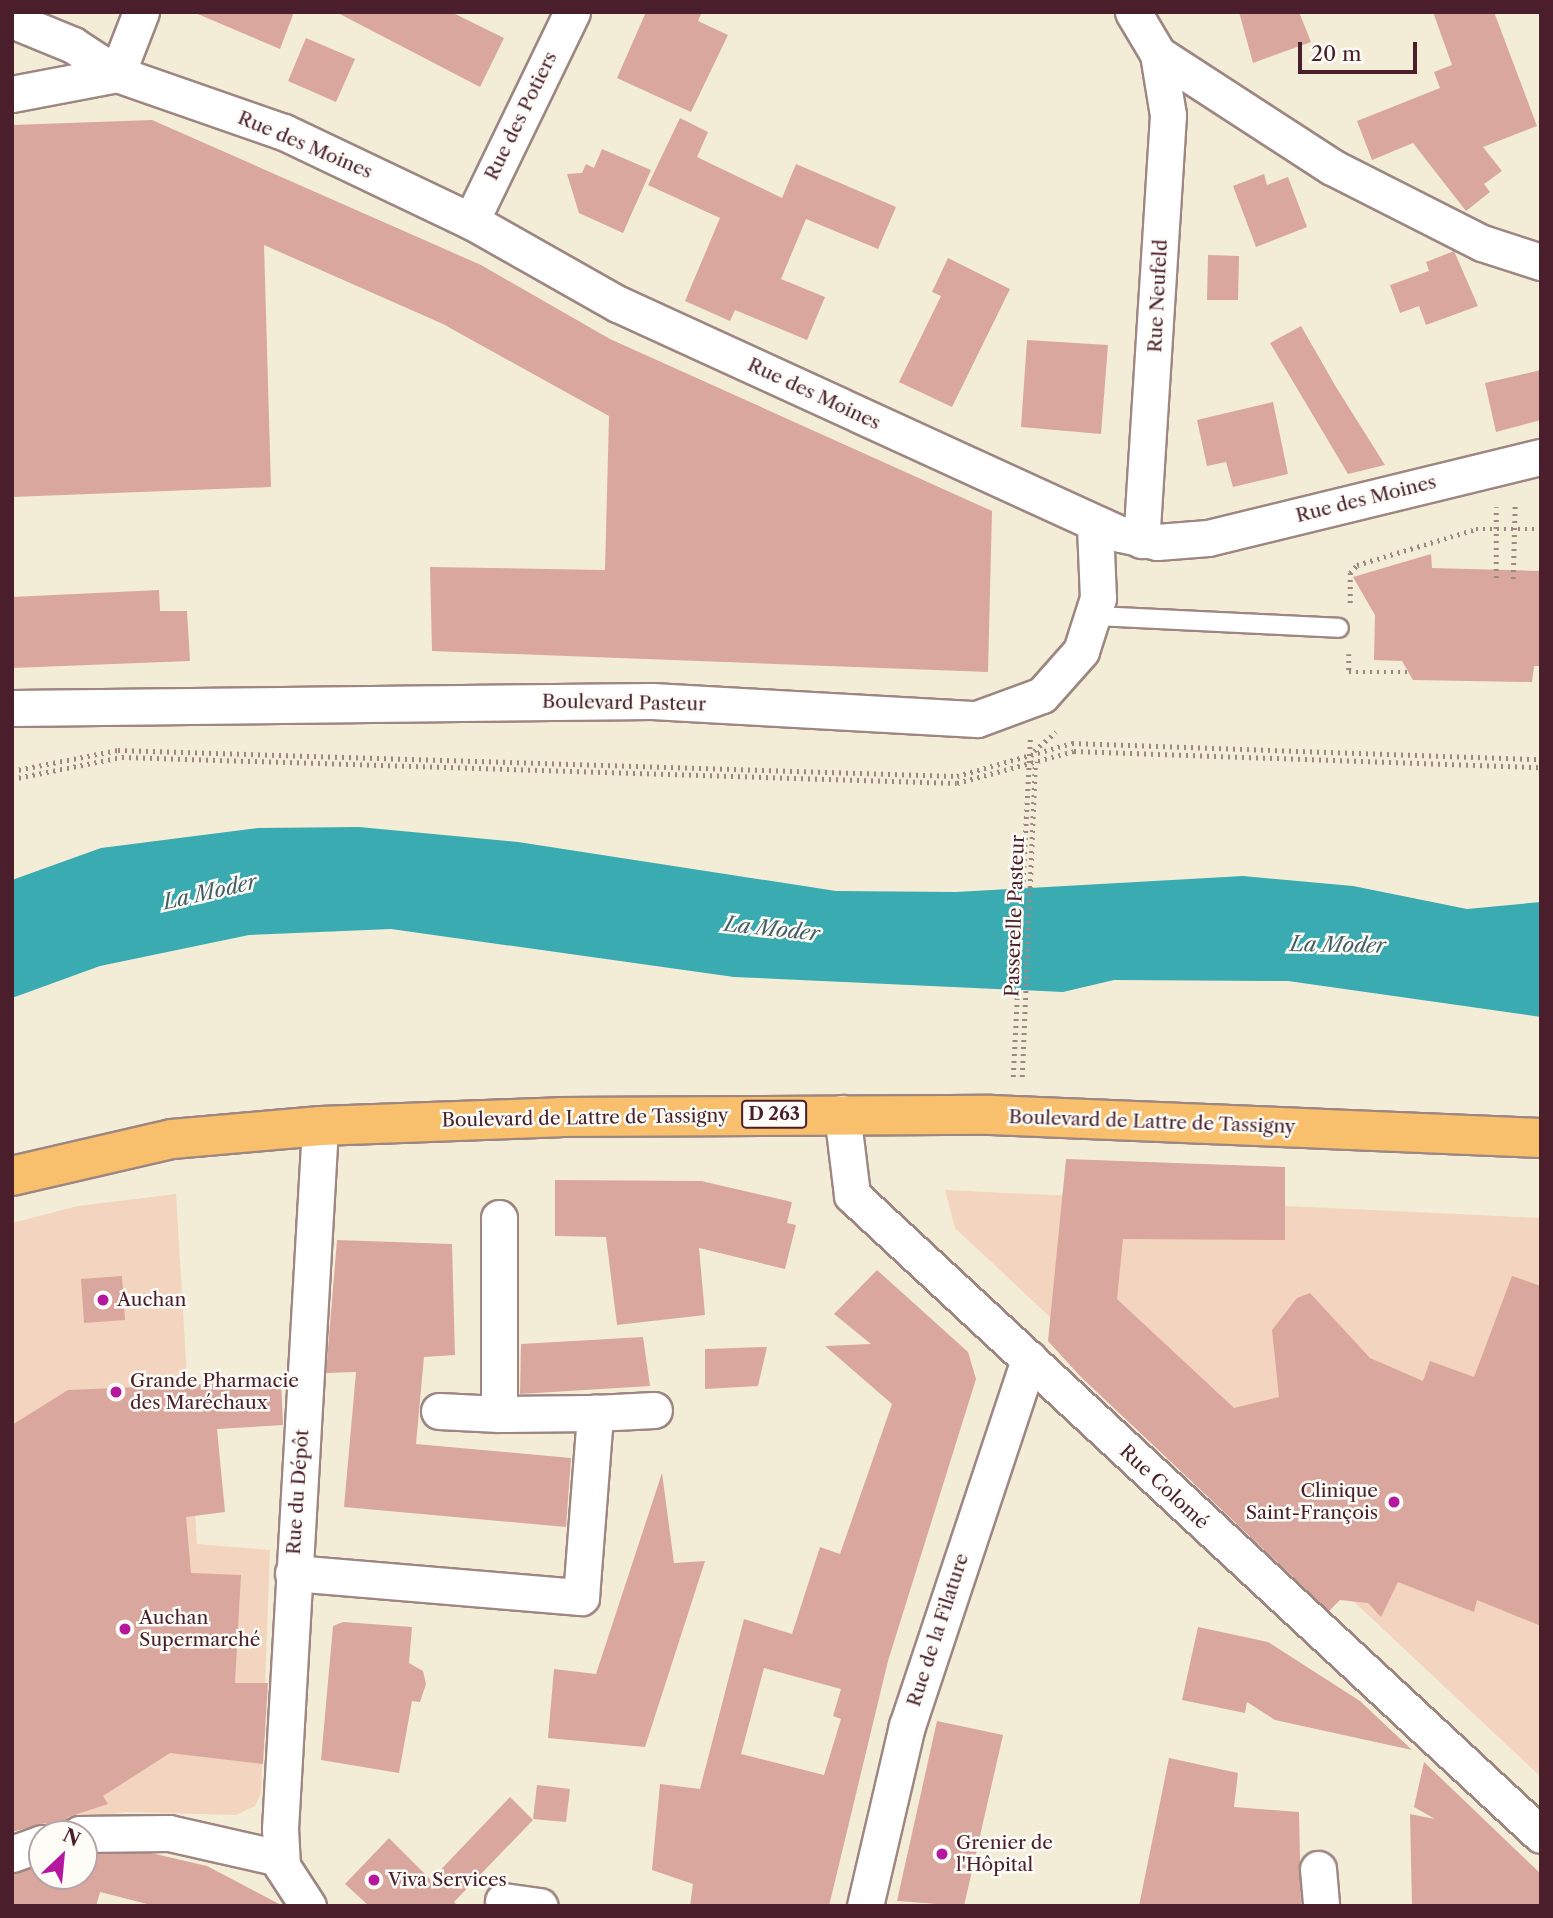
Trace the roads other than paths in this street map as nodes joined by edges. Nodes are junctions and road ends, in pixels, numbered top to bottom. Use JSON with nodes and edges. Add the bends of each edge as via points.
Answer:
{"nodes":[{"id":1,"x":141,"y":12,"type":"edge"},
{"id":2,"x":572,"y":12,"type":"edge"},
{"id":3,"x":1133,"y":12,"type":"edge"},
{"id":4,"x":12,"y":20,"type":"edge"},
{"id":5,"x":1158,"y":54,"type":"junction"},
{"id":6,"x":117,"y":74,"type":"junction"},
{"id":7,"x":12,"y":94,"type":"edge"},
{"id":8,"x":471,"y":221,"type":"junction"},
{"id":9,"x":1541,"y":262,"type":"edge"},
{"id":10,"x":1541,"y":457,"type":"edge"},
{"id":11,"x":1094,"y":525,"type":"junction"},
{"id":12,"x":1141,"y":540,"type":"junction"},
{"id":13,"x":1095,"y":616,"type":"junction"},
{"id":14,"x":1346,"y":627,"type":"road end"},
{"id":15,"x":12,"y":708,"type":"edge"},
{"id":16,"x":842,"y":1113,"type":"junction"},
{"id":17,"x":320,"y":1126,"type":"junction"},
{"id":18,"x":1541,"y":1138,"type":"edge"},
{"id":19,"x":12,"y":1176,"type":"edge"},
{"id":20,"x":499,"y":1218,"type":"dead end"},
{"id":21,"x":1029,"y":1359,"type":"junction"},
{"id":22,"x":654,"y":1410,"type":"dead end"},
{"id":23,"x":439,"y":1411,"type":"dead end"},
{"id":24,"x":596,"y":1413,"type":"junction"},
{"id":25,"x":499,"y":1414,"type":"junction"},
{"id":26,"x":293,"y":1573,"type":"junction"},
{"id":27,"x":98,"y":1834,"type":"edge"},
{"id":28,"x":1541,"y":1835,"type":"edge"},
{"id":29,"x":279,"y":1858,"type":"junction"},
{"id":30,"x":1318,"y":1869,"type":"dead end"},
{"id":31,"x":503,"y":1901,"type":"dead end"},
{"id":32,"x":308,"y":1906,"type":"edge"},
{"id":33,"x":540,"y":1906,"type":"edge"},
{"id":34,"x":864,"y":1906,"type":"edge"},
{"id":35,"x":1321,"y":1906,"type":"edge"}],
"edges":[{"from":1,"to":6,"type":"street"},
{"from":2,"to":8,"type":"street","name":"Rue des Potiers"},
{"from":3,"to":5,"type":"street","name":"Rue Neufeld"},
{"from":4,"to":6,"type":"street","name":"Rue des Moines","via":[[73,45]]},
{"from":5,"to":9,"type":"street","name":"Rue Neufeld","via":[[1320,160],[1482,243]]},
{"from":5,"to":12,"type":"street","name":"Rue Neufeld","via":[[1168,116]]},
{"from":6,"to":7,"type":"street","name":"Rue des Moines"},
{"from":6,"to":8,"type":"street","name":"Rue des Moines","via":[[284,132]]},
{"from":8,"to":11,"type":"street","name":"Rue des Moines","via":[[618,304]]},
{"from":10,"to":12,"type":"street","name":"Rue des Moines","via":[[1208,538]]},
{"from":11,"to":12,"type":"street","name":"Rue des Moines"},
{"from":11,"to":13,"type":"street"},
{"from":13,"to":14,"type":"lane"},
{"from":13,"to":15,"type":"street","name":"Boulevard Pasteur","via":[[1057,683],[1022,705],[977,719],[652,701]]},
{"from":16,"to":17,"type":"main road","name":"Boulevard de Lattre de Tassigny","number":"D 263"},
{"from":16,"to":18,"type":"main road","name":"Boulevard de Lattre de Tassigny","number":"D 263"},
{"from":16,"to":21,"type":"street","name":"Rue Colomé","via":[[852,1195]]},
{"from":17,"to":19,"type":"main road","name":"Boulevard de Lattre de Tassigny","number":"D 263","via":[[172,1139]]},
{"from":17,"to":26,"type":"street","name":"Rue du Dépôt"},
{"from":20,"to":25,"type":"street"},
{"from":21,"to":28,"type":"street","name":"Rue Colomé"},
{"from":21,"to":34,"type":"street","name":"Rue de la Filature","via":[[906,1726]]},
{"from":22,"to":24,"type":"street"},
{"from":23,"to":25,"type":"street"},
{"from":24,"to":25,"type":"street"},
{"from":24,"to":26,"type":"street","via":[[581,1597]]},
{"from":26,"to":29,"type":"street","name":"Rue du Dépôt"},
{"from":27,"to":29,"type":"street","via":[[169,1833]]},
{"from":29,"to":32,"type":"street"},
{"from":30,"to":35,"type":"street"},
{"from":31,"to":33,"type":"street"}]}
